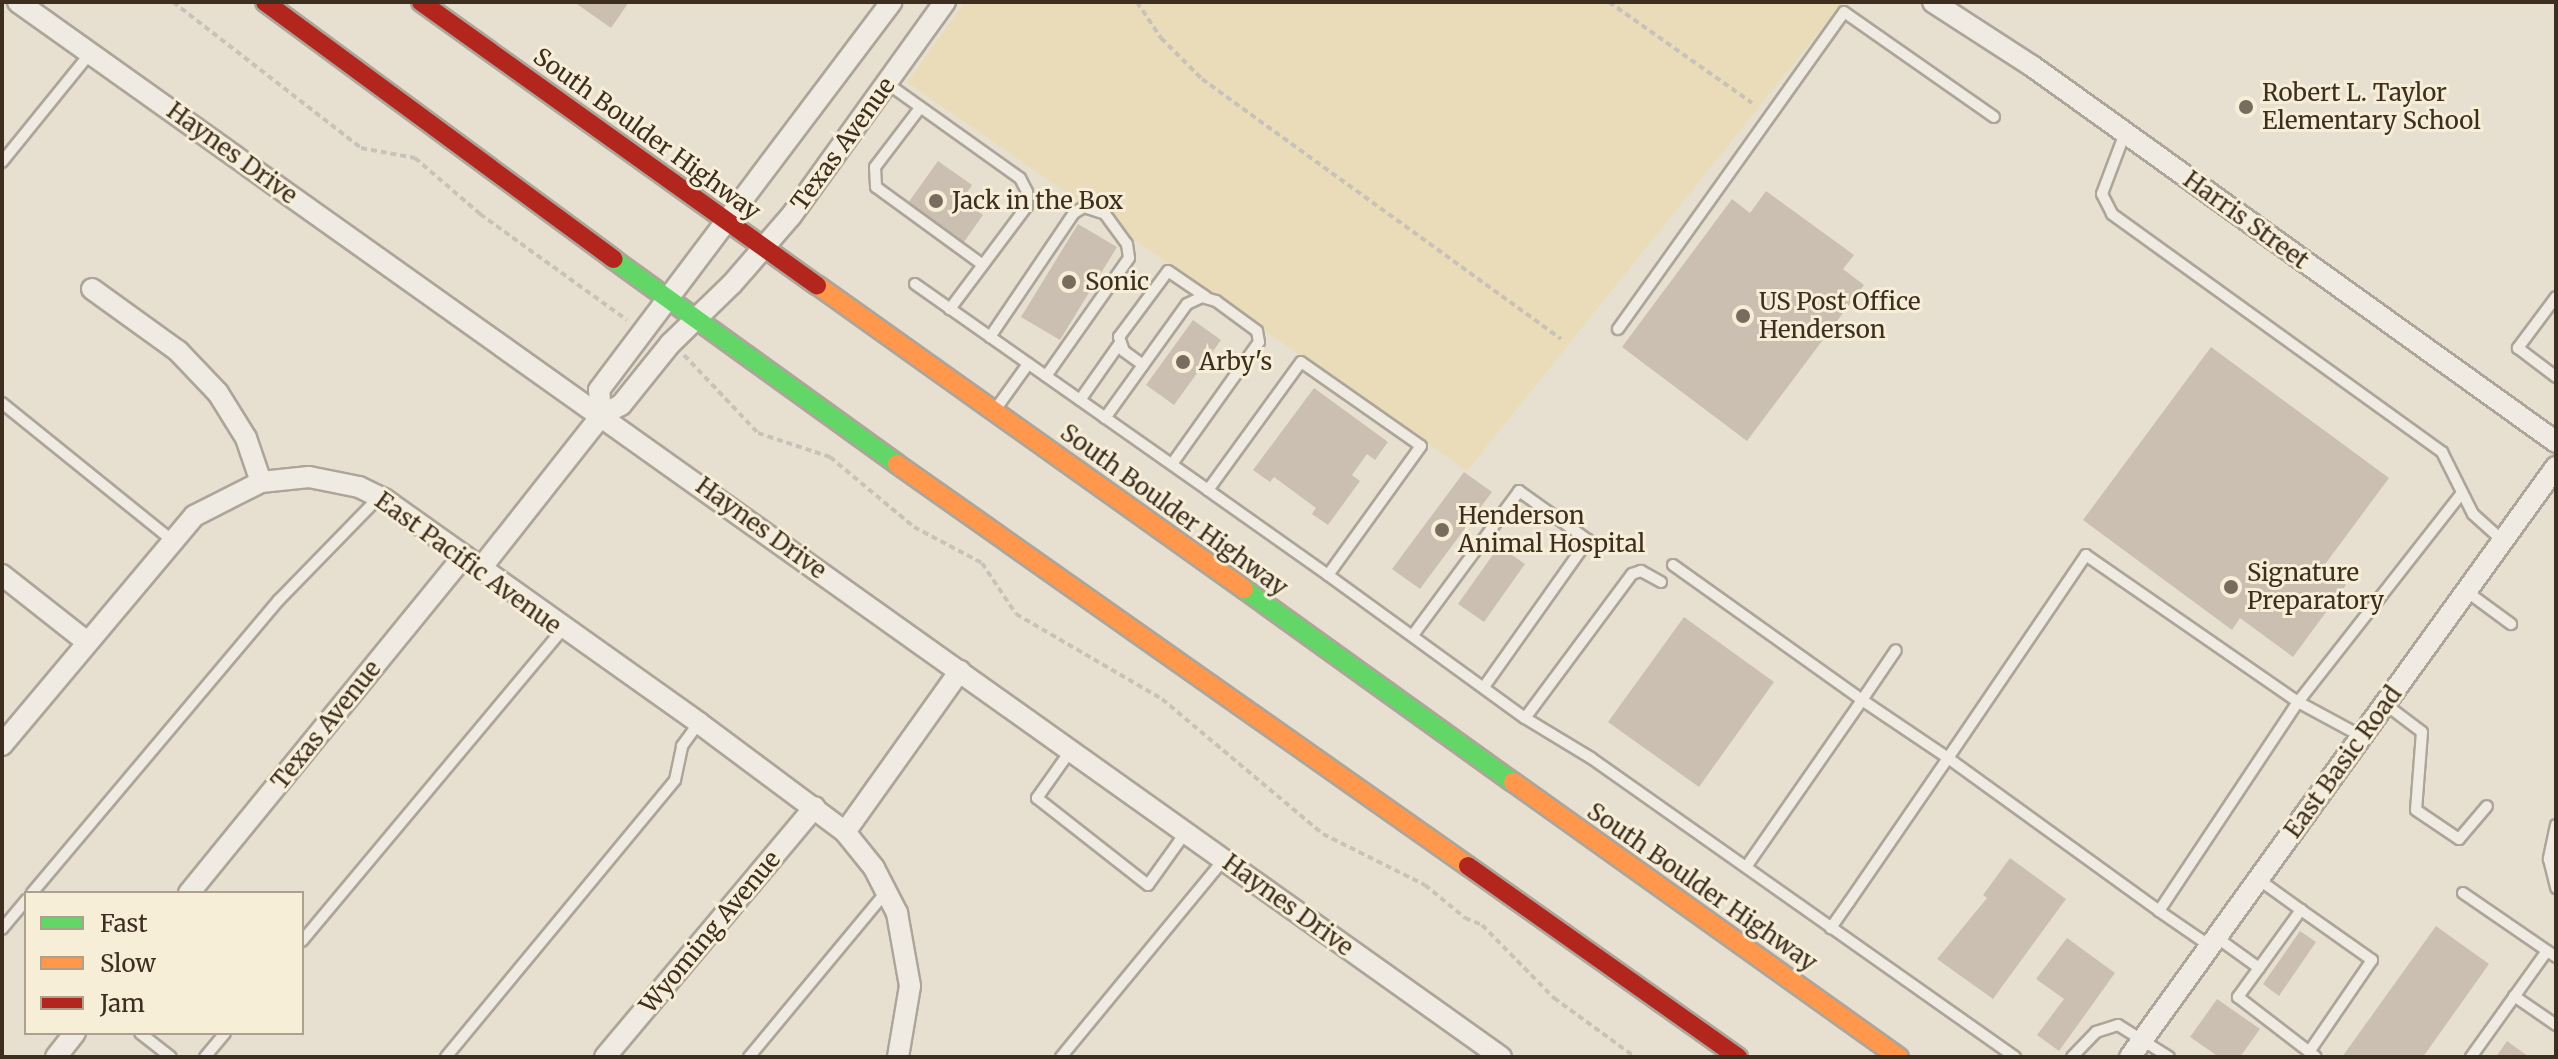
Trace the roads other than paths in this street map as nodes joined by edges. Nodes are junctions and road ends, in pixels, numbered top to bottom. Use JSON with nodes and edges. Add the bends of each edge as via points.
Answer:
{"nodes":[{"id":1,"x":18,"y":2,"type":"edge"},
{"id":2,"x":265,"y":2,"type":"edge"},
{"id":3,"x":421,"y":2,"type":"edge"},
{"id":4,"x":891,"y":2,"type":"edge"},
{"id":5,"x":945,"y":2,"type":"edge"},
{"id":6,"x":1933,"y":2,"type":"edge"},
{"id":7,"x":91,"y":52,"type":"junction"},
{"id":8,"x":888,"y":84,"type":"junction"},
{"id":9,"x":920,"y":108,"type":"junction"},
{"id":10,"x":1994,"y":117,"type":"dead end"},
{"id":11,"x":2125,"y":133,"type":"junction"},
{"id":12,"x":2,"y":162,"type":"edge"},
{"id":13,"x":726,"y":222,"type":"junction"},
{"id":14,"x":763,"y":247,"type":"junction"},
{"id":15,"x":983,"y":265,"type":"junction"},
{"id":16,"x":915,"y":284,"type":"dead end"},
{"id":17,"x":92,"y":289,"type":"dead end"},
{"id":18,"x":2556,"y":297,"type":"edge"},
{"id":19,"x":1208,"y":298,"type":"junction"},
{"id":20,"x":671,"y":299,"type":"junction"},
{"id":21,"x":950,"y":309,"type":"junction"},
{"id":22,"x":696,"y":320,"type":"junction"},
{"id":23,"x":1618,"y":329,"type":"dead end"},
{"id":24,"x":990,"y":337,"type":"junction"},
{"id":25,"x":1120,"y":343,"type":"junction"},
{"id":26,"x":1028,"y":364,"type":"junction"},
{"id":27,"x":1143,"y":365,"type":"junction"},
{"id":28,"x":1046,"y":376,"type":"junction"},
{"id":29,"x":2556,"y":377,"type":"edge"},
{"id":30,"x":1080,"y":400,"type":"junction"},
{"id":31,"x":2,"y":403,"type":"edge"},
{"id":32,"x":994,"y":411,"type":"junction"},
{"id":33,"x":601,"y":416,"type":"junction"},
{"id":34,"x":1105,"y":418,"type":"junction"},
{"id":35,"x":2556,"y":442,"type":"edge"},
{"id":36,"x":1172,"y":464,"type":"junction"},
{"id":37,"x":2556,"y":467,"type":"edge"},
{"id":38,"x":261,"y":482,"type":"junction"},
{"id":39,"x":1208,"y":490,"type":"junction"},
{"id":40,"x":2461,"y":494,"type":"junction"},
{"id":41,"x":379,"y":497,"type":"junction"},
{"id":42,"x":173,"y":541,"type":"junction"},
{"id":43,"x":2503,"y":541,"type":"junction"},
{"id":44,"x":472,"y":562,"type":"junction"},
{"id":45,"x":1673,"y":565,"type":"dead end"},
{"id":46,"x":2,"y":575,"type":"edge"},
{"id":47,"x":1328,"y":575,"type":"junction"},
{"id":48,"x":1661,"y":582,"type":"dead end"},
{"id":49,"x":2466,"y":591,"type":"junction"},
{"id":50,"x":2511,"y":624,"type":"dead end"},
{"id":51,"x":562,"y":630,"type":"junction"},
{"id":52,"x":1413,"y":635,"type":"junction"},
{"id":53,"x":87,"y":642,"type":"junction"},
{"id":54,"x":1896,"y":650,"type":"dead end"},
{"id":55,"x":960,"y":671,"type":"junction"},
{"id":56,"x":1484,"y":687,"type":"junction"},
{"id":57,"x":1862,"y":700,"type":"junction"},
{"id":58,"x":2298,"y":702,"type":"junction"},
{"id":59,"x":2385,"y":704,"type":"junction"},
{"id":60,"x":1525,"y":718,"type":"junction"},
{"id":61,"x":699,"y":723,"type":"junction"},
{"id":62,"x":2361,"y":736,"type":"junction"},
{"id":63,"x":3,"y":742,"type":"edge"},
{"id":64,"x":1071,"y":750,"type":"junction"},
{"id":65,"x":1948,"y":758,"type":"junction"},
{"id":66,"x":2487,"y":806,"type":"dead end"},
{"id":67,"x":815,"y":807,"type":"junction"},
{"id":68,"x":2556,"y":825,"type":"edge"},
{"id":69,"x":845,"y":832,"type":"junction"},
{"id":70,"x":1186,"y":832,"type":"junction"},
{"id":71,"x":1224,"y":859,"type":"junction"},
{"id":72,"x":1746,"y":867,"type":"junction"},
{"id":73,"x":2258,"y":879,"type":"junction"},
{"id":74,"x":2556,"y":888,"type":"edge"},
{"id":75,"x":34,"y":891,"type":"edge"},
{"id":76,"x":191,"y":891,"type":"edge"},
{"id":77,"x":886,"y":892,"type":"junction"},
{"id":78,"x":2463,"y":893,"type":"dead end"},
{"id":79,"x":24,"y":902,"type":"edge"},
{"id":80,"x":2301,"y":910,"type":"junction"},
{"id":81,"x":2159,"y":911,"type":"junction"},
{"id":82,"x":1831,"y":928,"type":"junction"},
{"id":83,"x":2,"y":929,"type":"edge"},
{"id":84,"x":304,"y":939,"type":"edge"},
{"id":85,"x":2213,"y":942,"type":"junction"},
{"id":86,"x":2551,"y":954,"type":"edge"},
{"id":87,"x":2259,"y":968,"type":"junction"},
{"id":88,"x":2514,"y":996,"type":"junction"},
{"id":89,"x":2556,"y":1025,"type":"edge"},
{"id":90,"x":73,"y":1035,"type":"edge"},
{"id":91,"x":143,"y":1035,"type":"edge"},
{"id":92,"x":223,"y":1035,"type":"edge"},
{"id":93,"x":2143,"y":1038,"type":"junction"},
{"id":94,"x":2314,"y":1053,"type":"edge"},
{"id":95,"x":56,"y":1057,"type":"edge"},
{"id":96,"x":171,"y":1057,"type":"edge"},
{"id":97,"x":205,"y":1057,"type":"edge"},
{"id":98,"x":446,"y":1057,"type":"edge"},
{"id":99,"x":605,"y":1057,"type":"edge"},
{"id":100,"x":749,"y":1057,"type":"edge"},
{"id":101,"x":898,"y":1057,"type":"edge"},
{"id":102,"x":1061,"y":1057,"type":"edge"},
{"id":103,"x":1501,"y":1057,"type":"edge"},
{"id":104,"x":1738,"y":1057,"type":"edge"},
{"id":105,"x":1899,"y":1057,"type":"edge"},
{"id":106,"x":2015,"y":1057,"type":"edge"},
{"id":107,"x":2072,"y":1057,"type":"edge"},
{"id":108,"x":2130,"y":1057,"type":"edge"},
{"id":109,"x":2169,"y":1057,"type":"edge"},
{"id":110,"x":2471,"y":1057,"type":"edge"}],
"edges":[{"from":1,"to":7,"type":"street","name":"Haynes Drive"},
{"from":2,"to":20,"type":"main road"},
{"from":3,"to":13,"type":"main road","name":"South Boulder Highway"},
{"from":4,"to":13,"type":"street","name":"Texas Avenue"},
{"from":5,"to":8,"type":"street","name":"Texas Avenue"},
{"from":6,"to":11,"type":"street","name":"Harris Street"},
{"from":7,"to":12,"type":"lane"},
{"from":7,"to":33,"type":"street","name":"Haynes Drive"},
{"from":8,"to":9,"type":"lane"},
{"from":8,"to":14,"type":"street","name":"Texas Avenue"},
{"from":9,"to":15,"type":"lane","via":[[1025,184],[1027,206]]},
{"from":9,"to":15,"type":"lane","via":[[875,167],[876,187]]},
{"from":10,"to":23,"type":"lane","via":[[1844,12]]},
{"from":11,"to":35,"type":"street","name":"Harris Street"},
{"from":11,"to":40,"type":"lane","via":[[2102,194],[2112,214],[2442,452]]},
{"from":13,"to":14,"type":"main road","name":"South Boulder Highway"},
{"from":13,"to":20,"type":"street","name":"Texas Avenue"},
{"from":14,"to":22,"type":"street","name":"Texas Avenue"},
{"from":14,"to":32,"type":"main road","name":"South Boulder Highway"},
{"from":15,"to":21,"type":"lane"},
{"from":16,"to":21,"type":"lane"},
{"from":17,"to":38,"type":"street","via":[[178,351],[218,393],[246,438]]},
{"from":18,"to":29,"type":"lane","via":[[2518,348]]},
{"from":19,"to":25,"type":"lane","via":[[1168,271],[1119,337]]},
{"from":19,"to":27,"type":"lane","via":[[1187,304]]},
{"from":19,"to":36,"type":"lane","via":[[1257,331],[1259,342]]},
{"from":20,"to":22,"type":"main road"},
{"from":20,"to":33,"type":"street","name":"Texas Avenue","via":[[599,390]]},
{"from":21,"to":24,"type":"lane"},
{"from":22,"to":33,"type":"street","name":"Texas Avenue","via":[[621,405]]},
{"from":22,"to":104,"type":"main road"},
{"from":24,"to":26,"type":"lane"},
{"from":24,"to":28,"type":"lane","via":[[1074,213],[1084,207],[1105,214],[1127,244],[1129,258]]},
{"from":25,"to":27,"type":"lane"},
{"from":25,"to":30,"type":"lane"},
{"from":26,"to":28,"type":"lane"},
{"from":26,"to":32,"type":"lane"},
{"from":27,"to":34,"type":"lane"},
{"from":28,"to":30,"type":"lane"},
{"from":30,"to":34,"type":"lane"},
{"from":31,"to":42,"type":"lane"},
{"from":32,"to":105,"type":"main road","name":"South Boulder Highway"},
{"from":33,"to":44,"type":"street","name":"Texas Avenue"},
{"from":33,"to":55,"type":"street","name":"Haynes Drive"},
{"from":34,"to":36,"type":"lane"},
{"from":36,"to":39,"type":"lane"},
{"from":37,"to":43,"type":"street","name":"East Basic Road"},
{"from":38,"to":41,"type":"street","name":"East Pacific Avenue","via":[[309,477]]},
{"from":38,"to":42,"type":"street","name":"East Pacific Avenue","via":[[194,516]]},
{"from":39,"to":47,"type":"lane"},
{"from":39,"to":47,"type":"lane","via":[[1301,362],[1421,446]]},
{"from":40,"to":43,"type":"lane","via":[[2473,514]]},
{"from":40,"to":58,"type":"lane"},
{"from":41,"to":44,"type":"street","name":"East Pacific Avenue"},
{"from":41,"to":75,"type":"lane","via":[[279,600]]},
{"from":42,"to":53,"type":"street","name":"East Pacific Avenue"},
{"from":43,"to":49,"type":"street","name":"East Basic Road"},
{"from":44,"to":51,"type":"street","name":"East Pacific Avenue"},
{"from":44,"to":76,"type":"street","name":"Texas Avenue"},
{"from":45,"to":57,"type":"lane"},
{"from":46,"to":53,"type":"street"},
{"from":47,"to":52,"type":"lane"},
{"from":48,"to":60,"type":"lane","via":[[1641,571],[1632,574]]},
{"from":49,"to":50,"type":"lane"},
{"from":49,"to":59,"type":"street","name":"East Basic Road"},
{"from":51,"to":61,"type":"street","name":"East Pacific Avenue"},
{"from":51,"to":84,"type":"lane"},
{"from":52,"to":56,"type":"lane"},
{"from":52,"to":56,"type":"lane","via":[[1519,491],[1588,540]]},
{"from":53,"to":63,"type":"street","name":"East Pacific Avenue"},
{"from":54,"to":57,"type":"lane"},
{"from":55,"to":64,"type":"street","name":"Haynes Drive"},
{"from":55,"to":69,"type":"street"},
{"from":56,"to":60,"type":"lane"},
{"from":57,"to":65,"type":"lane"},
{"from":57,"to":72,"type":"lane"},
{"from":58,"to":62,"type":"lane"},
{"from":58,"to":65,"type":"lane","via":[[2086,555]]},
{"from":58,"to":81,"type":"lane"},
{"from":59,"to":62,"type":"street","name":"East Basic Road"},
{"from":59,"to":66,"type":"lane","via":[[2422,732],[2416,810],[2459,839]]},
{"from":60,"to":72,"type":"lane"},
{"from":61,"to":67,"type":"street","name":"East Pacific Avenue"},
{"from":61,"to":98,"type":"lane","via":[[682,746],[675,780]]},
{"from":62,"to":73,"type":"street","name":"East Basic Road"},
{"from":64,"to":70,"type":"street","name":"Haynes Drive"},
{"from":64,"to":70,"type":"lane","via":[[1037,798],[1148,885]]},
{"from":65,"to":81,"type":"lane"},
{"from":65,"to":82,"type":"lane"},
{"from":67,"to":69,"type":"street","name":"East Pacific Avenue"},
{"from":67,"to":99,"type":"street","name":"Wyoming Avenue"},
{"from":68,"to":74,"type":"lane","via":[[2549,867]]},
{"from":69,"to":77,"type":"street","name":"East Pacific Avenue"},
{"from":70,"to":71,"type":"street","name":"Haynes Drive"},
{"from":71,"to":102,"type":"lane"},
{"from":71,"to":103,"type":"street","name":"Haynes Drive"},
{"from":72,"to":82,"type":"lane"},
{"from":73,"to":80,"type":"lane"},
{"from":73,"to":85,"type":"street","name":"East Basic Road"},
{"from":77,"to":100,"type":"lane"},
{"from":77,"to":101,"type":"street","name":"East Pacific Avenue","via":[[897,913],[910,986]]},
{"from":78,"to":86,"type":"lane"},
{"from":79,"to":83,"type":"lane"},
{"from":80,"to":87,"type":"lane"},
{"from":80,"to":94,"type":"lane","via":[[2372,960]]},
{"from":81,"to":85,"type":"lane"},
{"from":82,"to":106,"type":"lane"},
{"from":85,"to":87,"type":"lane"},
{"from":85,"to":93,"type":"street","name":"East Basic Road"},
{"from":86,"to":88,"type":"lane"},
{"from":87,"to":94,"type":"lane","via":[[2238,997]]},
{"from":88,"to":89,"type":"lane"},
{"from":88,"to":110,"type":"lane"},
{"from":90,"to":95,"type":"street"},
{"from":91,"to":96,"type":"lane"},
{"from":92,"to":97,"type":"lane"},
{"from":93,"to":107,"type":"lane","via":[[2118,1025],[2096,1032]]},
{"from":93,"to":108,"type":"street","name":"East Basic Road"},
{"from":93,"to":109,"type":"lane"}]}
